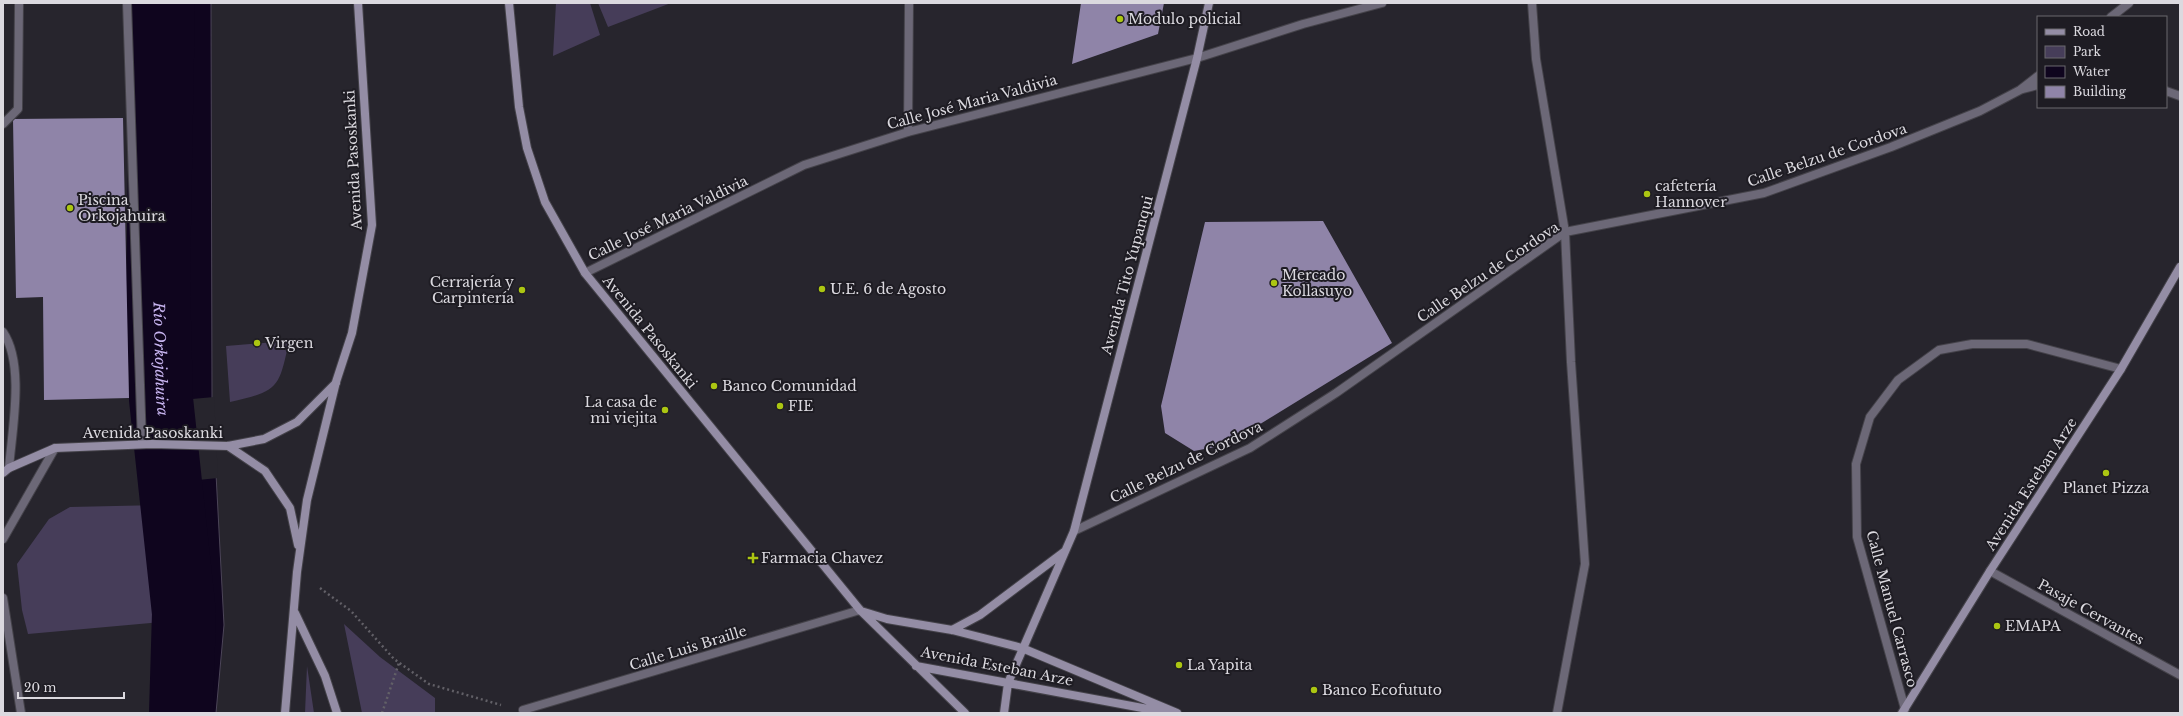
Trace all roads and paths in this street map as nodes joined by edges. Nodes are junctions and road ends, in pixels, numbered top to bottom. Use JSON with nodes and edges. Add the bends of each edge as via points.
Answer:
{"nodes":[{"id":1,"x":19,"y":3,"type":"edge"},
{"id":2,"x":127,"y":3,"type":"edge"},
{"id":3,"x":358,"y":3,"type":"edge"},
{"id":4,"x":509,"y":3,"type":"edge"},
{"id":5,"x":909,"y":3,"type":"edge"},
{"id":6,"x":1209,"y":3,"type":"edge"},
{"id":7,"x":1382,"y":3,"type":"edge"},
{"id":8,"x":1532,"y":3,"type":"edge"},
{"id":9,"x":2129,"y":3,"type":"edge"},
{"id":10,"x":2112,"y":16,"type":"edge"},
{"id":11,"x":1197,"y":58,"type":"junction"},
{"id":12,"x":2037,"y":77,"type":"edge"},
{"id":13,"x":2037,"y":86,"type":"edge"},
{"id":14,"x":2020,"y":90,"type":"junction"},
{"id":15,"x":2167,"y":90,"type":"edge"},
{"id":16,"x":2180,"y":96,"type":"edge"},
{"id":17,"x":3,"y":124,"type":"edge"},
{"id":18,"x":908,"y":132,"type":"junction"},
{"id":19,"x":1565,"y":232,"type":"junction"},
{"id":20,"x":2180,"y":267,"type":"edge"},
{"id":21,"x":586,"y":273,"type":"junction"},
{"id":22,"x":3,"y":332,"type":"edge"},
{"id":23,"x":2121,"y":369,"type":"junction"},
{"id":24,"x":336,"y":382,"type":"junction"},
{"id":25,"x":142,"y":444,"type":"junction"},
{"id":26,"x":228,"y":446,"type":"junction"},
{"id":27,"x":55,"y":448,"type":"junction"},
{"id":28,"x":6,"y":471,"type":"edge"},
{"id":29,"x":1074,"y":531,"type":"junction"},
{"id":30,"x":3,"y":538,"type":"edge"},
{"id":31,"x":299,"y":551,"type":"junction"},
{"id":32,"x":1065,"y":551,"type":"junction"},
{"id":33,"x":297,"y":572,"type":"junction"},
{"id":34,"x":1990,"y":572,"type":"junction"},
{"id":35,"x":3,"y":598,"type":"edge"},
{"id":36,"x":860,"y":610,"type":"junction"},
{"id":37,"x":294,"y":612,"type":"junction"},
{"id":38,"x":952,"y":630,"type":"junction"},
{"id":39,"x":1022,"y":648,"type":"junction"},
{"id":40,"x":399,"y":663,"type":"junction"},
{"id":41,"x":915,"y":666,"type":"junction"},
{"id":42,"x":2180,"y":675,"type":"edge"},
{"id":43,"x":1008,"y":683,"type":"junction"},
{"id":44,"x":523,"y":710,"type":"joint"},
{"id":45,"x":1904,"y":711,"type":"edge"},
{"id":46,"x":21,"y":713,"type":"edge"},
{"id":47,"x":286,"y":713,"type":"edge"},
{"id":48,"x":337,"y":713,"type":"edge"},
{"id":49,"x":382,"y":713,"type":"edge"},
{"id":50,"x":965,"y":713,"type":"edge"},
{"id":51,"x":1004,"y":713,"type":"edge"},
{"id":52,"x":1172,"y":713,"type":"edge"},
{"id":53,"x":1177,"y":713,"type":"edge"},
{"id":54,"x":1557,"y":713,"type":"edge"}],
"edges":[{"from":1,"to":17,"type":"street","via":[[18,109]]},
{"from":2,"to":25,"type":"street"},
{"from":3,"to":24,"type":"main road","name":"Avenida Pasoskanki","via":[[372,225],[352,333]]},
{"from":4,"to":21,"type":"main road","name":"Avenida Pasoskanki","via":[[519,107],[527,148],[545,202]]},
{"from":5,"to":18,"type":"street"},
{"from":6,"to":11,"type":"main road","name":"Avenida Tito Yupanqui"},
{"from":7,"to":11,"type":"street","name":"Calle José Maria Valdivia","via":[[1303,24]]},
{"from":8,"to":19,"type":"street","via":[[1536,59]]},
{"from":9,"to":10,"type":"street"},
{"from":11,"to":18,"type":"street","name":"Calle José Maria Valdivia"},
{"from":11,"to":29,"type":"main road","name":"Avenida Tito Yupanqui"},
{"from":12,"to":14,"type":"street","name":"Calle Belzu de Cordova"},
{"from":13,"to":14,"type":"street"},
{"from":14,"to":19,"type":"street","name":"Calle Belzu de Cordova","via":[[1980,111],[1891,147],[1764,193]]},
{"from":15,"to":16,"type":"street"},
{"from":18,"to":21,"type":"street","name":"Calle José Maria Valdivia","via":[[804,165]]},
{"from":19,"to":29,"type":"street","name":"Calle Belzu de Cordova","via":[[1336,392],[1250,448]]},
{"from":19,"to":54,"type":"street","via":[[1571,362],[1586,564]]},
{"from":20,"to":23,"type":"main road","name":"Avenida Esteban Arze"},
{"from":21,"to":36,"type":"main road","name":"Avenida Pasoskanki"},
{"from":22,"to":28,"type":"street","via":[[8,338],[16,372]]},
{"from":23,"to":34,"type":"main road","name":"Avenida Esteban Arze"},
{"from":23,"to":45,"type":"street","name":"Calle Manuel Carrasco","via":[[2027,344],[1972,344],[1939,350],[1898,380],[1870,416],[1856,464],[1857,537]]},
{"from":24,"to":26,"type":"main road","name":"Avenida Pasoskanki","via":[[297,422],[264,440]]},
{"from":24,"to":31,"type":"main road","via":[[307,500]]},
{"from":25,"to":26,"type":"main road","name":"Avenida Pasoskanki"},
{"from":25,"to":27,"type":"main road","name":"Avenida Pasoskanki"},
{"from":26,"to":31,"type":"main road","via":[[265,471],[290,508]]},
{"from":27,"to":28,"type":"main road","name":"Avenida Pasoskanki"},
{"from":27,"to":30,"type":"street"},
{"from":29,"to":32,"type":"main road","name":"Avenida Tito Yupanqui"},
{"from":31,"to":33,"type":"main road"},
{"from":32,"to":38,"type":"main road","name":"Avenida Tito Yupanqui","via":[[980,615]]},
{"from":32,"to":39,"type":"main road","name":"Avenida Tito Yupanqui"},
{"from":33,"to":37,"type":"main road"},
{"from":33,"to":40,"type":"path","via":[[351,611]]},
{"from":34,"to":42,"type":"street","name":"Pasaje Cervantes"},
{"from":34,"to":45,"type":"main road","name":"Avenida Esteban Arze"},
{"from":35,"to":46,"type":"street"},
{"from":36,"to":38,"type":"main road","name":"Avenida Esteban Arze","via":[[910,624]]},
{"from":36,"to":41,"type":"main road","name":"Avenida Esteban Arze"},
{"from":36,"to":44,"type":"street","name":"Calle Luis Braille"},
{"from":37,"to":47,"type":"main road"},
{"from":37,"to":48,"type":"main road","via":[[326,676]]},
{"from":38,"to":39,"type":"main road","name":"Avenida Esteban Arze"},
{"from":39,"to":43,"type":"main road","name":"Avenida Tito Yupanqui"},
{"from":39,"to":53,"type":"main road","name":"Avenida Esteban Arze"},
{"from":40,"to":44,"type":"path","via":[[429,684]]},
{"from":40,"to":49,"type":"path"},
{"from":41,"to":43,"type":"main road","name":"Avenida Esteban Arze"},
{"from":41,"to":50,"type":"main road"},
{"from":43,"to":51,"type":"main road","name":"Avenida Tito Yupanqui"},
{"from":43,"to":52,"type":"main road","name":"Avenida Esteban Arze"}]}
